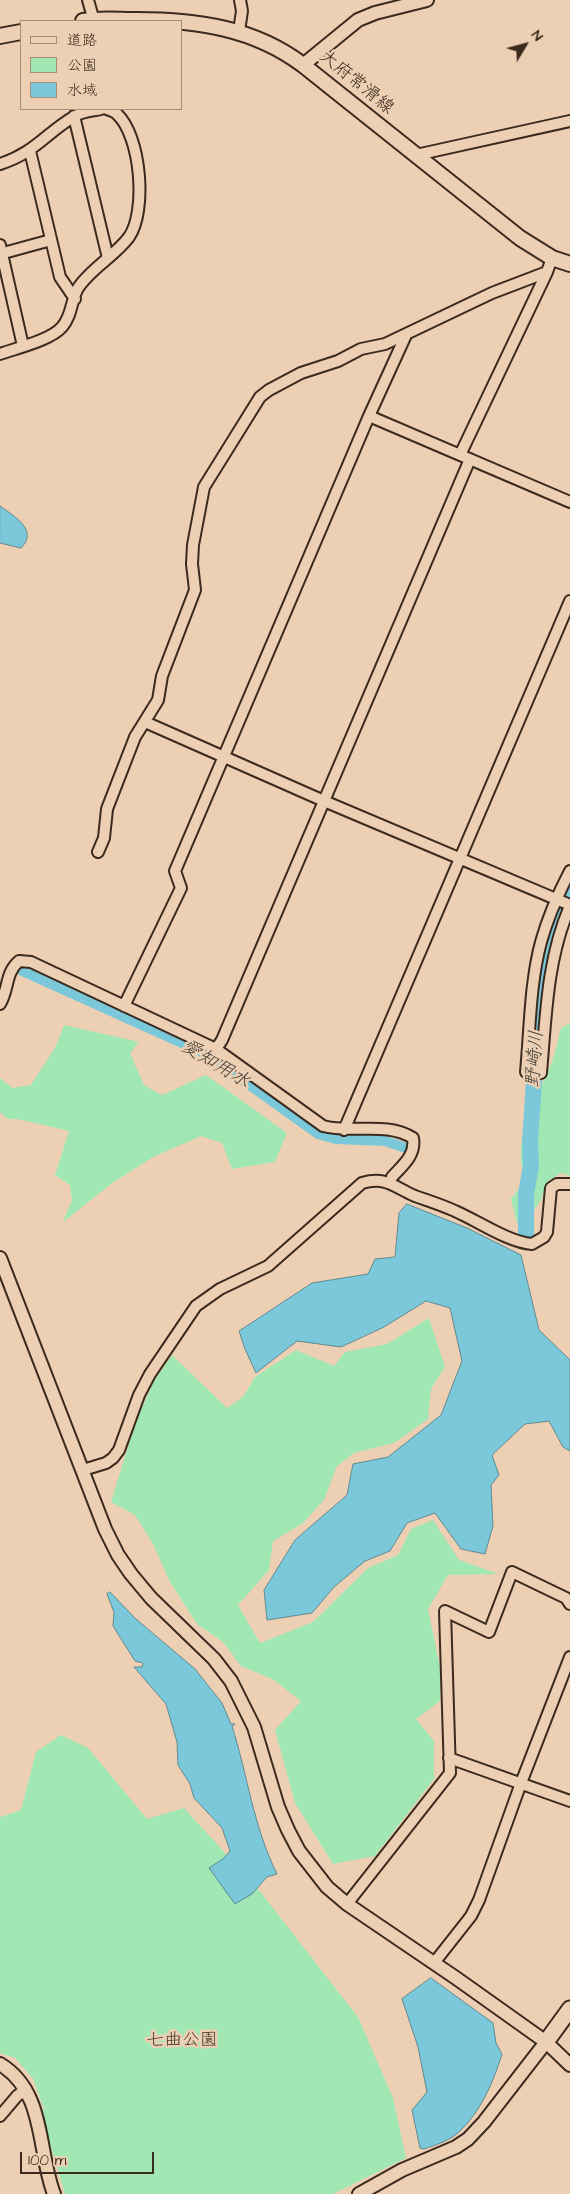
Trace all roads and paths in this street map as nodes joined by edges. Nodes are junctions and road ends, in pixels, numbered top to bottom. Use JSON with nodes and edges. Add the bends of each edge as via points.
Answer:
{"nodes":[{"id":1,"x":88,"y":0,"type":"edge"},
{"id":2,"x":240,"y":0,"type":"edge"},
{"id":3,"x":427,"y":0,"type":"edge"},
{"id":4,"x":90,"y":20,"type":"edge"},
{"id":5,"x":182,"y":21,"type":"edge"},
{"id":6,"x":238,"y":31,"type":"junction"},
{"id":7,"x":20,"y":32,"type":"edge"},
{"id":8,"x":0,"y":36,"type":"edge"},
{"id":9,"x":303,"y":65,"type":"junction"},
{"id":10,"x":93,"y":110,"type":"edge"},
{"id":11,"x":109,"y":110,"type":"edge"},
{"id":12,"x":74,"y":116,"type":"junction"},
{"id":13,"x":570,"y":121,"type":"edge"},
{"id":14,"x":30,"y":151,"type":"junction"},
{"id":15,"x":416,"y":155,"type":"junction"},
{"id":16,"x":0,"y":164,"type":"edge"},
{"id":17,"x":51,"y":240,"type":"junction"},
{"id":18,"x":1,"y":251,"type":"edge"},
{"id":19,"x":108,"y":258,"type":"junction"},
{"id":20,"x":552,"y":258,"type":"junction"},
{"id":21,"x":570,"y":264,"type":"edge"},
{"id":22,"x":547,"y":272,"type":"junction"},
{"id":23,"x":75,"y":299,"type":"junction"},
{"id":24,"x":406,"y":335,"type":"junction"},
{"id":25,"x":23,"y":346,"type":"junction"},
{"id":26,"x":0,"y":354,"type":"edge"},
{"id":27,"x":369,"y":416,"type":"junction"},
{"id":28,"x":465,"y":457,"type":"junction"},
{"id":29,"x":570,"y":502,"type":"edge"},
{"id":30,"x":570,"y":601,"type":"edge"},
{"id":31,"x":145,"y":722,"type":"junction"},
{"id":32,"x":224,"y":757,"type":"junction"},
{"id":33,"x":324,"y":801,"type":"junction"},
{"id":34,"x":98,"y":852,"type":"dead end"},
{"id":35,"x":460,"y":858,"type":"junction"},
{"id":36,"x":570,"y":871,"type":"edge"},
{"id":37,"x":558,"y":900,"type":"junction"},
{"id":38,"x":570,"y":905,"type":"edge"},
{"id":39,"x":0,"y":1004,"type":"edge"},
{"id":40,"x":124,"y":1006,"type":"junction"},
{"id":41,"x":216,"y":1049,"type":"junction"},
{"id":42,"x":344,"y":1130,"type":"junction"},
{"id":43,"x":392,"y":1177,"type":"dead end"},
{"id":44,"x":570,"y":1184,"type":"edge"},
{"id":45,"x":1,"y":1266,"type":"edge"},
{"id":46,"x":83,"y":1470,"type":"junction"},
{"id":47,"x":570,"y":1604,"type":"edge"},
{"id":48,"x":570,"y":1657,"type":"edge"},
{"id":49,"x":449,"y":1758,"type":"junction"},
{"id":50,"x":521,"y":1783,"type":"junction"},
{"id":51,"x":570,"y":1801,"type":"edge"},
{"id":52,"x":347,"y":1904,"type":"junction"},
{"id":53,"x":434,"y":1963,"type":"junction"},
{"id":54,"x":570,"y":2009,"type":"edge"},
{"id":55,"x":546,"y":2042,"type":"junction"},
{"id":56,"x":0,"y":2064,"type":"edge"},
{"id":57,"x":570,"y":2065,"type":"edge"},
{"id":58,"x":26,"y":2089,"type":"junction"},
{"id":59,"x":0,"y":2116,"type":"edge"},
{"id":60,"x":54,"y":2194,"type":"edge"},
{"id":61,"x":359,"y":2194,"type":"edge"}],
"edges":[{"from":1,"to":4,"type":"street"},
{"from":2,"to":6,"type":"street","via":[[242,11]]},
{"from":3,"to":9,"type":"street","via":[[358,20]]},
{"from":5,"to":6,"type":"main road","name":"大府常滑線"},
{"from":6,"to":9,"type":"main road","name":"大府常滑線","via":[[286,52]]},
{"from":7,"to":8,"type":"main road"},
{"from":9,"to":15,"type":"main road","name":"大府常滑線"},
{"from":10,"to":12,"type":"street"},
{"from":11,"to":19,"type":"street","via":[[117,114],[127,129],[140,171],[135,225],[123,244]]},
{"from":12,"to":14,"type":"street"},
{"from":12,"to":19,"type":"street"},
{"from":13,"to":15,"type":"street"},
{"from":14,"to":16,"type":"street"},
{"from":14,"to":17,"type":"street"},
{"from":15,"to":20,"type":"main road","name":"大府常滑線","via":[[520,238]]},
{"from":17,"to":18,"type":"street"},
{"from":17,"to":23,"type":"street","via":[[60,277]]},
{"from":18,"to":25,"type":"street"},
{"from":19,"to":23,"type":"street","via":[[78,289]]},
{"from":20,"to":21,"type":"main road","name":"大府常滑線"},
{"from":20,"to":22,"type":"street"},
{"from":22,"to":24,"type":"street","via":[[492,293]]},
{"from":22,"to":28,"type":"street"},
{"from":23,"to":25,"type":"street","via":[[62,328]]},
{"from":24,"to":27,"type":"street"},
{"from":24,"to":31,"type":"street","via":[[302,373],[260,397],[204,487],[193,545],[195,590],[162,676],[158,700]]},
{"from":25,"to":26,"type":"street"},
{"from":27,"to":28,"type":"street"},
{"from":27,"to":32,"type":"street"},
{"from":28,"to":29,"type":"street"},
{"from":28,"to":33,"type":"street"},
{"from":30,"to":35,"type":"street"},
{"from":31,"to":32,"type":"street"},
{"from":31,"to":34,"type":"street","via":[[135,736],[107,809],[104,838]]},
{"from":32,"to":33,"type":"street"},
{"from":32,"to":40,"type":"street","via":[[175,872],[181,888]]},
{"from":33,"to":35,"type":"street"},
{"from":33,"to":41,"type":"street"},
{"from":35,"to":37,"type":"street"},
{"from":35,"to":42,"type":"street"},
{"from":36,"to":37,"type":"street"},
{"from":37,"to":38,"type":"street"},
{"from":37,"to":38,"type":"street","via":[[538,954],[526,1072],[541,1072],[552,958]]},
{"from":39,"to":40,"type":"street","via":[[8,974],[19,961],[31,962]]},
{"from":40,"to":41,"type":"street"},
{"from":41,"to":42,"type":"street","via":[[314,1121]]},
{"from":42,"to":43,"type":"street","via":[[401,1130],[413,1138],[415,1148]]},
{"from":44,"to":46,"type":"street","via":[[551,1188],[546,1232],[532,1244],[518,1241],[392,1184],[372,1180],[362,1183],[268,1266],[220,1289],[196,1306],[150,1374],[119,1450],[113,1458]]},
{"from":45,"to":46,"type":"street"},
{"from":46,"to":52,"type":"street","via":[[105,1530],[122,1562],[151,1598],[214,1659],[231,1682],[254,1727],[288,1830],[313,1871]]},
{"from":47,"to":49,"type":"street","via":[[566,1598],[512,1572],[489,1632],[445,1611]]},
{"from":48,"to":50,"type":"street"},
{"from":49,"to":50,"type":"street"},
{"from":49,"to":52,"type":"street","via":[[450,1772]]},
{"from":50,"to":51,"type":"street"},
{"from":50,"to":53,"type":"street","via":[[479,1900],[471,1916]]},
{"from":52,"to":53,"type":"street"},
{"from":53,"to":55,"type":"street"},
{"from":54,"to":55,"type":"main road"},
{"from":55,"to":57,"type":"street"},
{"from":55,"to":61,"type":"street","via":[[468,2139]]},
{"from":56,"to":58,"type":"street"},
{"from":58,"to":59,"type":"street"},
{"from":58,"to":60,"type":"street","via":[[36,2114]]}]}
